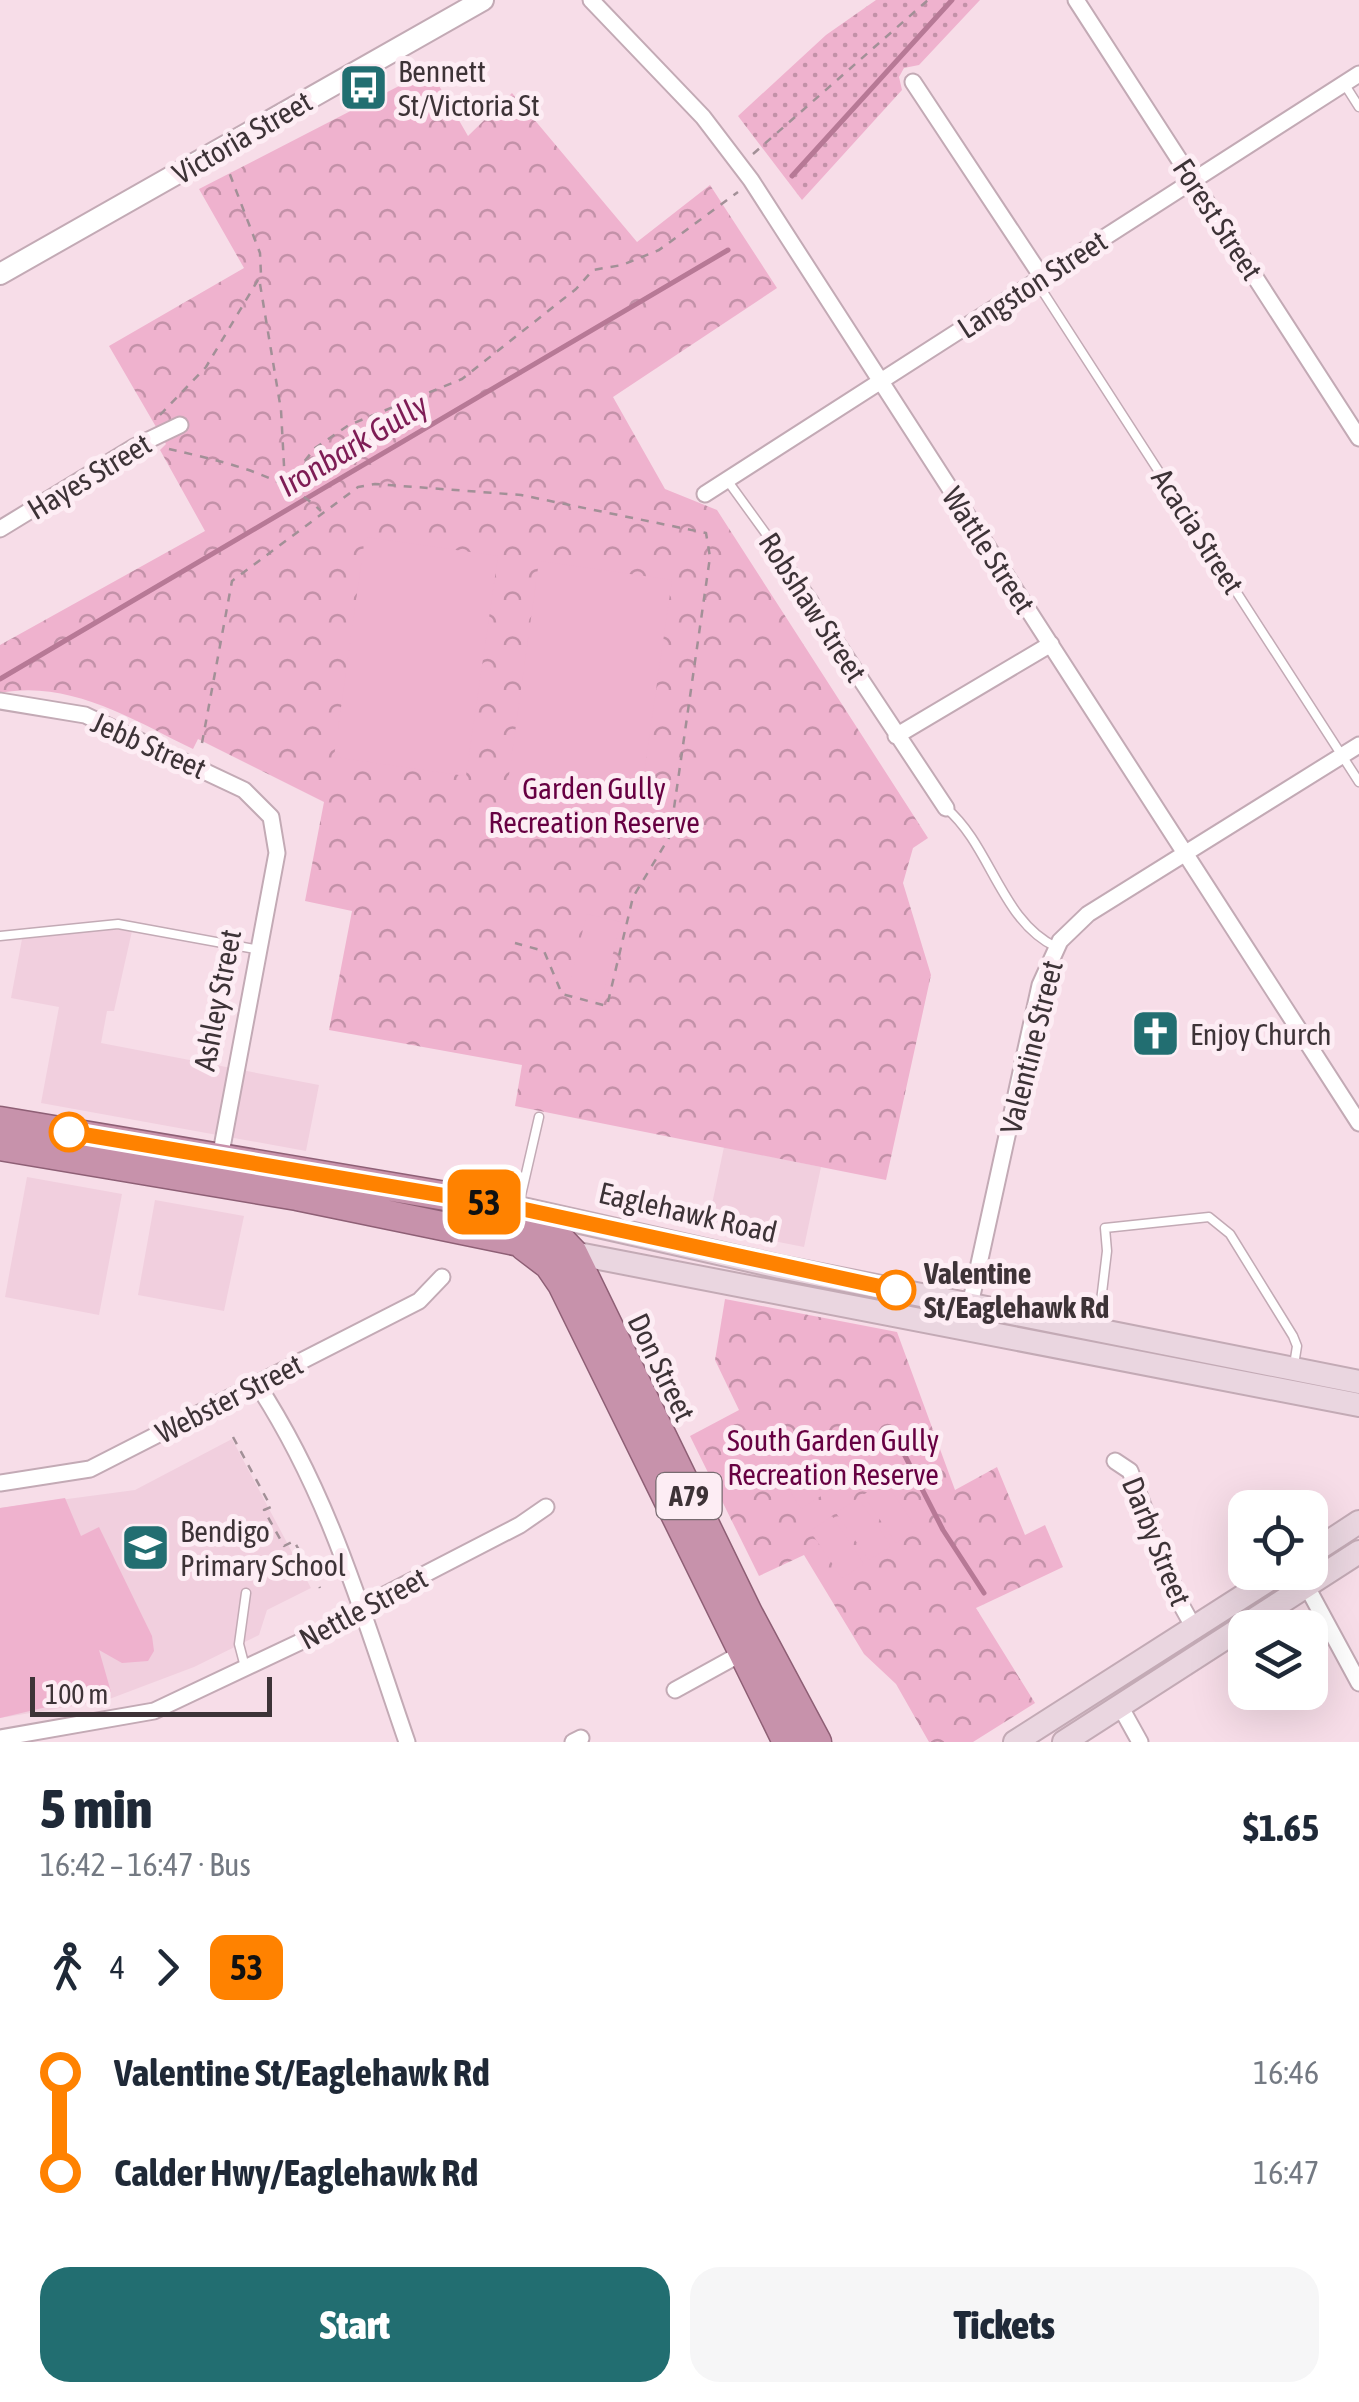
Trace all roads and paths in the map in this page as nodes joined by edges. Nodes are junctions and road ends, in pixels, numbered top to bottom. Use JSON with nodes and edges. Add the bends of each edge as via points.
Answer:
{"nodes":[{"id":1,"x":483,"y":0,"type":"edge"},
{"id":2,"x":591,"y":0,"type":"edge"},
{"id":3,"x":928,"y":0,"type":"edge"},
{"id":4,"x":1076,"y":0,"type":"edge"},
{"id":5,"x":1359,"y":74,"type":"edge"},
{"id":6,"x":912,"y":82,"type":"dead end"},
{"id":7,"x":1344,"y":84,"type":"junction"},
{"id":8,"x":1359,"y":106,"type":"edge"},
{"id":9,"x":229,"y":172,"type":"dead end"},
{"id":10,"x":751,"y":180,"type":"junction"},
{"id":11,"x":1192,"y":180,"type":"junction"},
{"id":12,"x":0,"y":274,"type":"edge"},
{"id":13,"x":1039,"y":279,"type":"junction"},
{"id":14,"x":259,"y":280,"type":"junction"},
{"id":15,"x":880,"y":382,"type":"junction"},
{"id":16,"x":156,"y":420,"type":"dead end"},
{"id":17,"x":180,"y":426,"type":"dead end"},
{"id":18,"x":150,"y":438,"type":"junction"},
{"id":19,"x":1359,"y":438,"type":"edge"},
{"id":20,"x":727,"y":480,"type":"junction"},
{"id":21,"x":285,"y":486,"type":"junction"},
{"id":22,"x":705,"y":494,"type":"dead end"},
{"id":23,"x":324,"y":512,"type":"junction"},
{"id":24,"x":0,"y":530,"type":"edge"},
{"id":25,"x":832,"y":636,"type":"joint"},
{"id":26,"x":1050,"y":644,"type":"junction"},
{"id":27,"x":0,"y":701,"type":"edge"},
{"id":28,"x":896,"y":736,"type":"junction"},
{"id":29,"x":202,"y":743,"type":"dead end"},
{"id":30,"x":1359,"y":745,"type":"edge"},
{"id":31,"x":1343,"y":756,"type":"junction"},
{"id":32,"x":1359,"y":782,"type":"edge"},
{"id":33,"x":946,"y":808,"type":"joint"},
{"id":34,"x":276,"y":829,"type":"joint"},
{"id":35,"x":1186,"y":856,"type":"junction"},
{"id":36,"x":0,"y":936,"type":"edge"},
{"id":37,"x":515,"y":943,"type":"dead end"},
{"id":38,"x":1056,"y":946,"type":"junction"},
{"id":39,"x":260,"y":950,"type":"junction"},
{"id":40,"x":539,"y":1116,"type":"dead end"},
{"id":41,"x":1359,"y":1123,"type":"edge"},
{"id":42,"x":1,"y":1141,"type":"edge"},
{"id":43,"x":218,"y":1170,"type":"junction"},
{"id":44,"x":511,"y":1207,"type":"junction"},
{"id":45,"x":636,"y":1233,"type":"junction"},
{"id":46,"x":523,"y":1245,"type":"junction"},
{"id":47,"x":573,"y":1253,"type":"junction"},
{"id":48,"x":645,"y":1266,"type":"junction"},
{"id":49,"x":442,"y":1277,"type":"dead end"},
{"id":50,"x":968,"y":1316,"type":"junction"},
{"id":51,"x":1097,"y":1331,"type":"junction"},
{"id":52,"x":1293,"y":1369,"type":"junction"},
{"id":53,"x":1359,"y":1382,"type":"edge"},
{"id":54,"x":257,"y":1384,"type":"junction"},
{"id":55,"x":1359,"y":1405,"type":"edge"},
{"id":56,"x":233,"y":1437,"type":"dead end"},
{"id":57,"x":1115,"y":1460,"type":"dead end"},
{"id":58,"x":0,"y":1484,"type":"edge"},
{"id":59,"x":546,"y":1507,"type":"dead end"},
{"id":60,"x":1359,"y":1522,"type":"edge"},
{"id":61,"x":1328,"y":1542,"type":"edge"},
{"id":62,"x":1359,"y":1552,"type":"edge"},
{"id":63,"x":1328,"y":1572,"type":"edge"},
{"id":64,"x":320,"y":1588,"type":"dead end"},
{"id":65,"x":1253,"y":1590,"type":"edge"},
{"id":66,"x":1300,"y":1590,"type":"edge"},
{"id":67,"x":1308,"y":1590,"type":"edge"},
{"id":68,"x":246,"y":1593,"type":"dead end"},
{"id":69,"x":364,"y":1610,"type":"junction"},
{"id":70,"x":1194,"y":1628,"type":"junction"},
{"id":71,"x":744,"y":1652,"type":"junction"},
{"id":72,"x":246,"y":1669,"type":"junction"},
{"id":73,"x":1106,"y":1683,"type":"junction"},
{"id":74,"x":1359,"y":1684,"type":"edge"},
{"id":75,"x":675,"y":1690,"type":"dead end"},
{"id":76,"x":1120,"y":1706,"type":"junction"},
{"id":77,"x":0,"y":1738,"type":"edge"},
{"id":78,"x":406,"y":1742,"type":"edge"},
{"id":79,"x":787,"y":1742,"type":"edge"},
{"id":80,"x":817,"y":1742,"type":"edge"},
{"id":81,"x":1015,"y":1742,"type":"edge"},
{"id":82,"x":1064,"y":1742,"type":"edge"},
{"id":83,"x":1140,"y":1742,"type":"edge"}],
"edges":[{"from":1,"to":12,"type":"street","name":"Victoria Street"},
{"from":2,"to":10,"type":"street","name":"Wattle Street","via":[[703,117]]},
{"from":3,"to":10,"type":"path","via":[[753,154]]},
{"from":4,"to":11,"type":"street","name":"Forest Street"},
{"from":5,"to":7,"type":"street","name":"Langston Street"},
{"from":6,"to":13,"type":"street","name":"Acacia Street"},
{"from":7,"to":8,"type":"lane"},
{"from":7,"to":11,"type":"street","name":"Langston Street"},
{"from":9,"to":14,"type":"path","via":[[262,260]]},
{"from":10,"to":15,"type":"street","name":"Wattle Street"},
{"from":10,"to":21,"type":"path","via":[[660,250],[592,270],[462,379],[349,426],[315,448]]},
{"from":11,"to":13,"type":"street","name":"Langston Street"},
{"from":11,"to":19,"type":"street","name":"Forest Street"},
{"from":13,"to":15,"type":"street","name":"Langston Street"},
{"from":13,"to":31,"type":"lane","name":"Acacia Street"},
{"from":14,"to":16,"type":"path","via":[[206,367]]},
{"from":14,"to":21,"type":"path"},
{"from":15,"to":20,"type":"street","name":"Langston Street"},
{"from":15,"to":26,"type":"street","name":"Wattle Street"},
{"from":17,"to":18,"type":"street","name":"Hayes Street"},
{"from":18,"to":21,"type":"path"},
{"from":18,"to":24,"type":"street","name":"Hayes Street"},
{"from":20,"to":22,"type":"street","name":"Langston Street"},
{"from":20,"to":25,"type":"lane","name":"Robshaw Street","via":[[814,600]]},
{"from":21,"to":23,"type":"path"},
{"from":23,"to":29,"type":"path","via":[[232,582]]},
{"from":23,"to":37,"type":"path","via":[[366,485],[441,488],[581,505],[701,530],[709,538],[670,836],[634,896],[606,1006],[562,994],[544,950]]},
{"from":25,"to":28,"type":"street","name":"Robshaw Street"},
{"from":26,"to":28,"type":"street"},
{"from":26,"to":35,"type":"street","name":"Wattle Street"},
{"from":27,"to":34,"type":"street","name":"Jebb Street","via":[[69,710],[131,734],[255,796]]},
{"from":28,"to":33,"type":"street","name":"Robshaw Street"},
{"from":30,"to":31,"type":"street","name":"Valentine Street"},
{"from":31,"to":32,"type":"lane","name":"Acacia Street"},
{"from":31,"to":35,"type":"street","name":"Valentine Street"},
{"from":33,"to":38,"type":"lane","name":"Robshaw Street","via":[[967,829],[1028,928]]},
{"from":34,"to":39,"type":"street","name":"Ashley Street"},
{"from":35,"to":38,"type":"street","name":"Valentine Street","via":[[1088,914]]},
{"from":35,"to":41,"type":"street","name":"Wattle Street"},
{"from":36,"to":39,"type":"lane","via":[[118,924]]},
{"from":38,"to":50,"type":"street","name":"Valentine Street","via":[[1037,994]]},
{"from":39,"to":43,"type":"street","name":"Ashley Street"},
{"from":40,"to":44,"type":"lane"},
{"from":42,"to":43,"type":"highway","name":"Eaglehawk Road","number":"A79"},
{"from":43,"to":44,"type":"highway","name":"Eaglehawk Road","number":"A79"},
{"from":43,"to":46,"type":"highway","name":"Eaglehawk Road","number":"A79"},
{"from":44,"to":45,"type":"main road","name":"Eaglehawk Road"},
{"from":44,"to":47,"type":"highway","name":"Don Street","number":"A79","via":[[556,1234]]},
{"from":45,"to":48,"type":"main road","via":[[634,1246]]},
{"from":45,"to":50,"type":"main road","name":"Eaglehawk Road"},
{"from":46,"to":47,"type":"highway","name":"Eaglehawk Road"},
{"from":46,"to":71,"type":"highway","name":"Don Street","number":"A79","via":[[562,1284]]},
{"from":47,"to":48,"type":"main road","name":"Eaglehawk Road"},
{"from":47,"to":80,"type":"highway","name":"Don Street","number":"A79"},
{"from":48,"to":50,"type":"main road","name":"Eaglehawk Road"},
{"from":49,"to":54,"type":"street","name":"Webster Street","via":[[419,1300]]},
{"from":50,"to":51,"type":"main road","name":"Eaglehawk Road"},
{"from":50,"to":55,"type":"main road","name":"Eaglehawk Road"},
{"from":51,"to":52,"type":"main road","name":"Eaglehawk Road"},
{"from":51,"to":52,"type":"lane","via":[[1105,1228],[1209,1217],[1230,1234],[1293,1336]]},
{"from":52,"to":53,"type":"main road","name":"Eaglehawk Road"},
{"from":54,"to":58,"type":"street","name":"Webster Street","via":[[90,1469]]},
{"from":54,"to":69,"type":"street","via":[[315,1484]]},
{"from":56,"to":64,"type":"path","via":[[284,1546],[294,1541]]},
{"from":57,"to":70,"type":"street","name":"Darby Street","via":[[1130,1471]]},
{"from":59,"to":69,"type":"street","name":"Nettle Street"},
{"from":60,"to":61,"type":"main road"},
{"from":62,"to":63,"type":"main road"},
{"from":65,"to":70,"type":"main road"},
{"from":66,"to":76,"type":"main road"},
{"from":67,"to":74,"type":"street"},
{"from":68,"to":72,"type":"lane","via":[[240,1644]]},
{"from":69,"to":72,"type":"street","name":"Nettle Street"},
{"from":69,"to":78,"type":"street"},
{"from":70,"to":73,"type":"main road"},
{"from":71,"to":75,"type":"street"},
{"from":71,"to":79,"type":"highway","name":"Don Street","number":"A79"},
{"from":72,"to":77,"type":"street","name":"Nettle Street","via":[[154,1711]]},
{"from":73,"to":76,"type":"main road"},
{"from":73,"to":81,"type":"main road"},
{"from":76,"to":82,"type":"main road"},
{"from":76,"to":83,"type":"street"}]}
